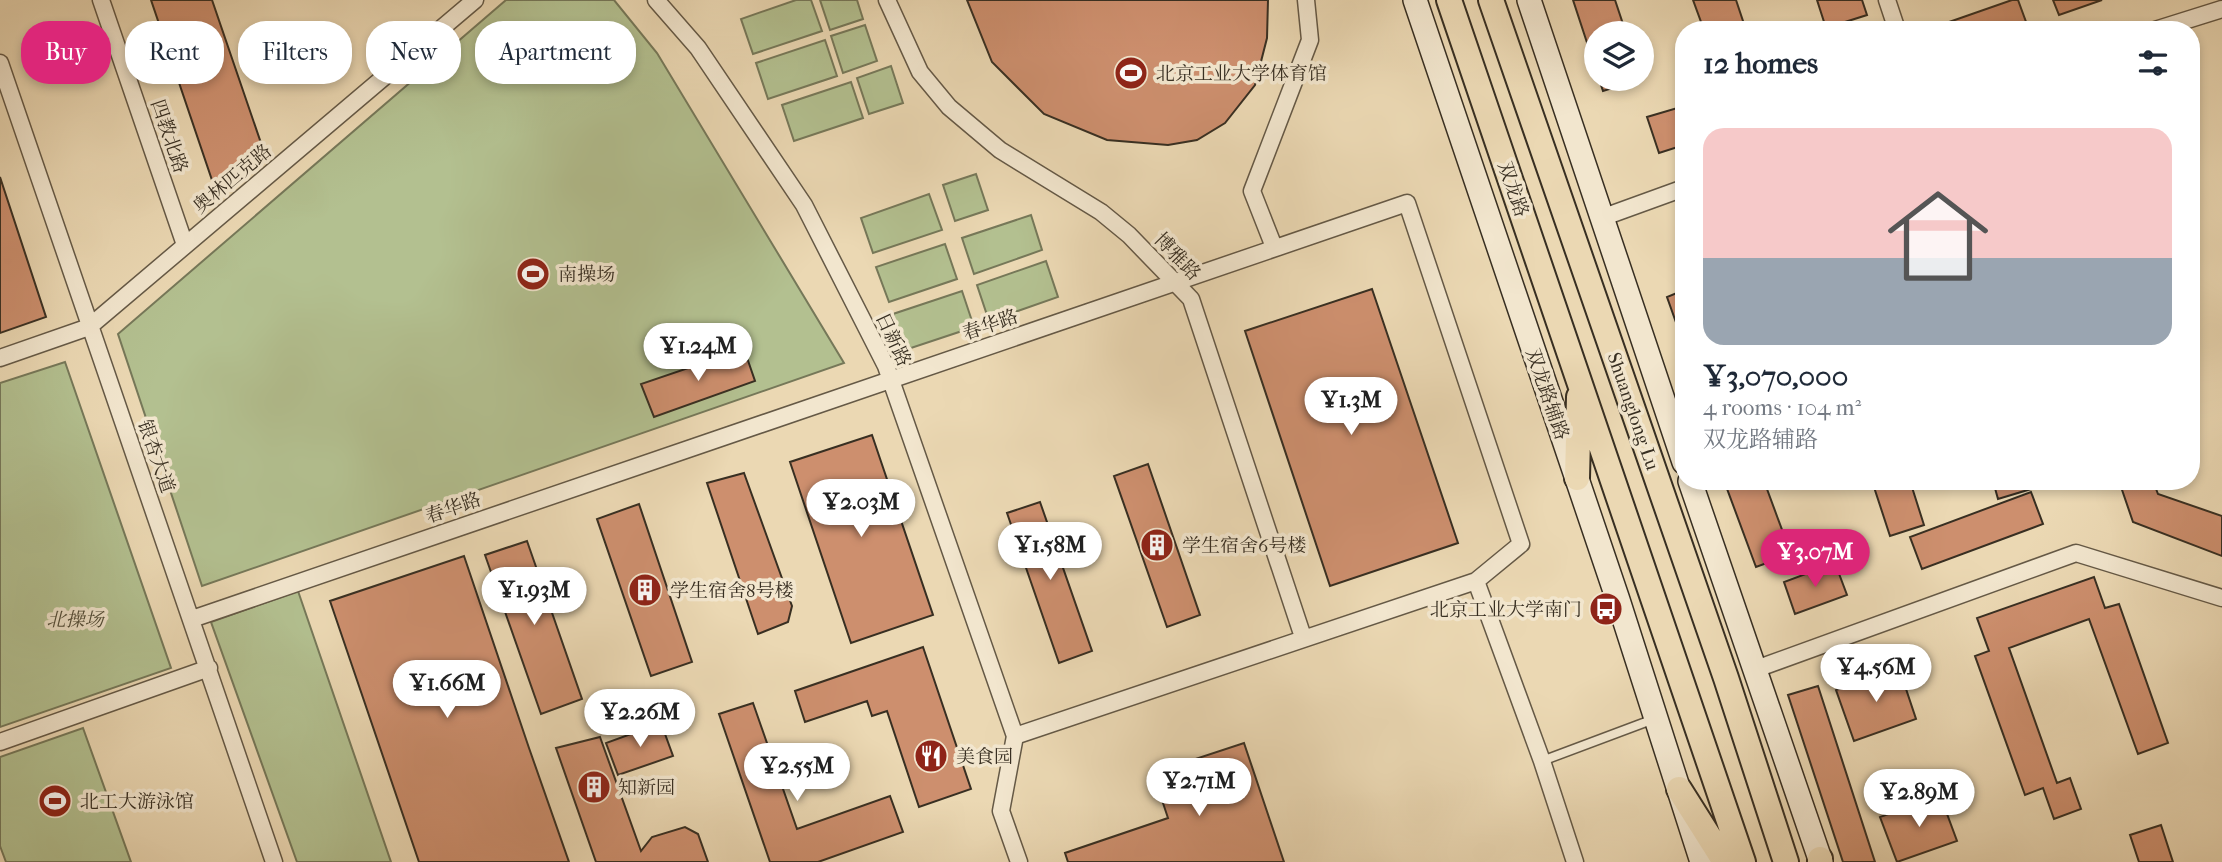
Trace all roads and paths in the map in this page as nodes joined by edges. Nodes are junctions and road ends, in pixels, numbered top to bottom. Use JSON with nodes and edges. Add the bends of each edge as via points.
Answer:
{"nodes":[{"id":1,"x":101,"y":0,"type":"edge"},
{"id":2,"x":475,"y":0,"type":"edge"},
{"id":3,"x":656,"y":0,"type":"edge"},
{"id":4,"x":887,"y":0,"type":"edge"},
{"id":5,"x":1306,"y":0,"type":"edge"},
{"id":6,"x":1415,"y":0,"type":"edge"},
{"id":7,"x":1449,"y":0,"type":"edge"},
{"id":8,"x":1491,"y":0,"type":"edge"},
{"id":9,"x":1529,"y":0,"type":"edge"},
{"id":10,"x":1887,"y":0,"type":"edge"},
{"id":11,"x":2222,"y":9,"type":"edge"},
{"id":12,"x":1894,"y":21,"type":"edge"},
{"id":13,"x":2184,"y":21,"type":"edge"},
{"id":14,"x":0,"y":63,"type":"edge"},
{"id":15,"x":1675,"y":191,"type":"edge"},
{"id":16,"x":1604,"y":217,"type":"junction"},
{"id":17,"x":186,"y":245,"type":"junction"},
{"id":18,"x":1274,"y":247,"type":"junction"},
{"id":19,"x":1172,"y":282,"type":"junction"},
{"id":20,"x":89,"y":327,"type":"junction"},
{"id":21,"x":0,"y":358,"type":"edge"},
{"id":22,"x":1579,"y":379,"type":"junction"},
{"id":23,"x":891,"y":380,"type":"junction"},
{"id":24,"x":1675,"y":434,"type":"edge"},
{"id":25,"x":1577,"y":478,"type":"junction"},
{"id":26,"x":1693,"y":490,"type":"edge"},
{"id":27,"x":1476,"y":581,"type":"junction"},
{"id":28,"x":2222,"y":598,"type":"edge"},
{"id":29,"x":192,"y":618,"type":"junction"},
{"id":30,"x":1303,"y":637,"type":"junction"},
{"id":31,"x":209,"y":668,"type":"junction"},
{"id":32,"x":1756,"y":669,"type":"junction"},
{"id":33,"x":1656,"y":719,"type":"junction"},
{"id":34,"x":1014,"y":736,"type":"junction"},
{"id":35,"x":0,"y":742,"type":"edge"},
{"id":36,"x":1542,"y":761,"type":"junction"},
{"id":37,"x":1679,"y":789,"type":"junction"},
{"id":38,"x":1821,"y":861,"type":"edge"},
{"id":39,"x":274,"y":862,"type":"edge"},
{"id":40,"x":1019,"y":862,"type":"edge"},
{"id":41,"x":1575,"y":862,"type":"edge"},
{"id":42,"x":1702,"y":862,"type":"edge"},
{"id":43,"x":1725,"y":862,"type":"edge"},
{"id":44,"x":1743,"y":862,"type":"edge"},
{"id":45,"x":1786,"y":862,"type":"edge"}],
"edges":[{"from":1,"to":17,"type":"street","name":"四教北路"},
{"from":2,"to":17,"type":"street","name":"奥林匹克路"},
{"from":3,"to":23,"type":"street","name":"日新路","via":[[698,48],[804,205]]},
{"from":4,"to":19,"type":"street","name":"博雅路","via":[[920,72],[949,107],[1000,150],[1101,212]]},
{"from":5,"to":18,"type":"street","via":[[1310,40],[1252,191]]},
{"from":6,"to":25,"type":"main road","name":"双龙路辅路"},
{"from":7,"to":22,"type":"main road","name":"双龙路"},
{"from":8,"to":45,"type":"main road","name":"Shuanglong Lu"},
{"from":9,"to":16,"type":"main road"},
{"from":10,"to":12,"type":"street"},
{"from":11,"to":13,"type":"street"},
{"from":14,"to":20,"type":"street","name":"银杏大道"},
{"from":15,"to":16,"type":"street"},
{"from":16,"to":24,"type":"main road"},
{"from":17,"to":20,"type":"street","name":"奥林匹克路"},
{"from":18,"to":19,"type":"street","name":"春华路"},
{"from":18,"to":27,"type":"street","name":"春华路","via":[[1407,203],[1521,544]]},
{"from":19,"to":23,"type":"street","name":"春华路"},
{"from":19,"to":30,"type":"street","name":"博雅路","via":[[1191,299]]},
{"from":20,"to":21,"type":"street","name":"奥林匹克路"},
{"from":20,"to":29,"type":"street","name":"银杏大道"},
{"from":22,"to":25,"type":"main road"},
{"from":22,"to":44,"type":"main road"},
{"from":23,"to":29,"type":"street","name":"春华路"},
{"from":23,"to":34,"type":"street","name":"日新路"},
{"from":25,"to":33,"type":"main road","name":"双龙路辅路"},
{"from":26,"to":32,"type":"main road"},
{"from":27,"to":30,"type":"street"},
{"from":27,"to":36,"type":"street"},
{"from":28,"to":32,"type":"street","via":[[2076,553]]},
{"from":29,"to":31,"type":"street","name":"银杏大道"},
{"from":30,"to":34,"type":"street"},
{"from":31,"to":35,"type":"street"},
{"from":31,"to":39,"type":"street","name":"银杏大道"},
{"from":32,"to":38,"type":"main road"},
{"from":33,"to":36,"type":"lane"},
{"from":33,"to":37,"type":"main road","name":"双龙路辅路"},
{"from":34,"to":40,"type":"street","via":[[1001,811]]},
{"from":36,"to":41,"type":"street"},
{"from":37,"to":42,"type":"main road"},
{"from":37,"to":43,"type":"main road"}]}
